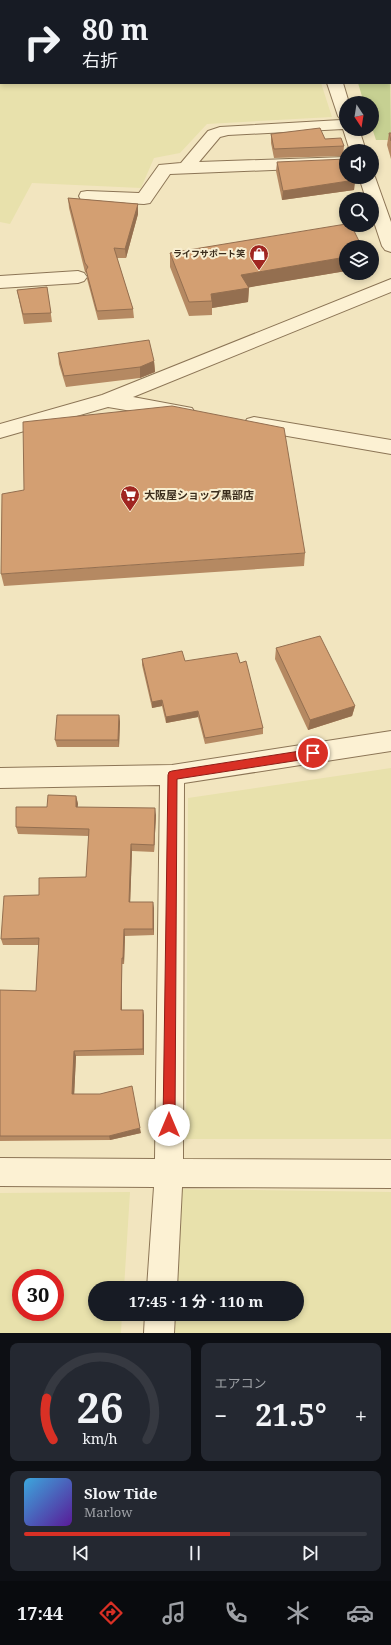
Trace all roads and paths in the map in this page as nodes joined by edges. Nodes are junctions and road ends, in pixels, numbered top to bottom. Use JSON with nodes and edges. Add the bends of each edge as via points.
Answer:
{"nodes":[{"id":1,"x":335,"y":84,"type":"edge"},
{"id":2,"x":339,"y":96,"type":"edge"},
{"id":3,"x":339,"y":124,"type":"edge"},
{"id":4,"x":339,"y":162,"type":"edge"},
{"id":5,"x":186,"y":168,"type":"junction"},
{"id":6,"x":369,"y":184,"type":"edge"},
{"id":7,"x":87,"y":196,"type":"dead end"},
{"id":8,"x":391,"y":246,"type":"edge"},
{"id":9,"x":78,"y":276,"type":"dead end"},
{"id":10,"x":0,"y":282,"type":"edge"},
{"id":11,"x":391,"y":285,"type":"edge"},
{"id":12,"x":108,"y":400,"type":"junction"},
{"id":13,"x":202,"y":416,"type":"edge"},
{"id":14,"x":234,"y":421,"type":"edge"},
{"id":15,"x":0,"y":431,"type":"edge"},
{"id":16,"x":391,"y":447,"type":"edge"},
{"id":17,"x":391,"y":741,"type":"edge"},
{"id":18,"x":172,"y":775,"type":"junction"},
{"id":19,"x":0,"y":778,"type":"edge"},
{"id":20,"x":0,"y":1172,"type":"edge"},
{"id":21,"x":169,"y":1172,"type":"junction"},
{"id":22,"x":391,"y":1174,"type":"edge"},
{"id":23,"x":162,"y":1281,"type":"edge"},
{"id":24,"x":160,"y":1321,"type":"edge"},
{"id":25,"x":159,"y":1333,"type":"edge"}],
"edges":[{"from":1,"to":2,"type":"street"},
{"from":3,"to":5,"type":"street","via":[[226,130],[214,134]]},
{"from":4,"to":5,"type":"street"},
{"from":5,"to":7,"type":"street","via":[[165,170],[144,199]]},
{"from":6,"to":8,"type":"street"},
{"from":9,"to":10,"type":"street"},
{"from":11,"to":12,"type":"street"},
{"from":12,"to":13,"type":"street"},
{"from":12,"to":15,"type":"street"},
{"from":14,"to":16,"type":"street"},
{"from":17,"to":18,"type":"street"},
{"from":18,"to":19,"type":"street"},
{"from":18,"to":21,"type":"street"},
{"from":20,"to":21,"type":"street"},
{"from":21,"to":22,"type":"street"},
{"from":21,"to":23,"type":"street"},
{"from":24,"to":25,"type":"street"}]}
